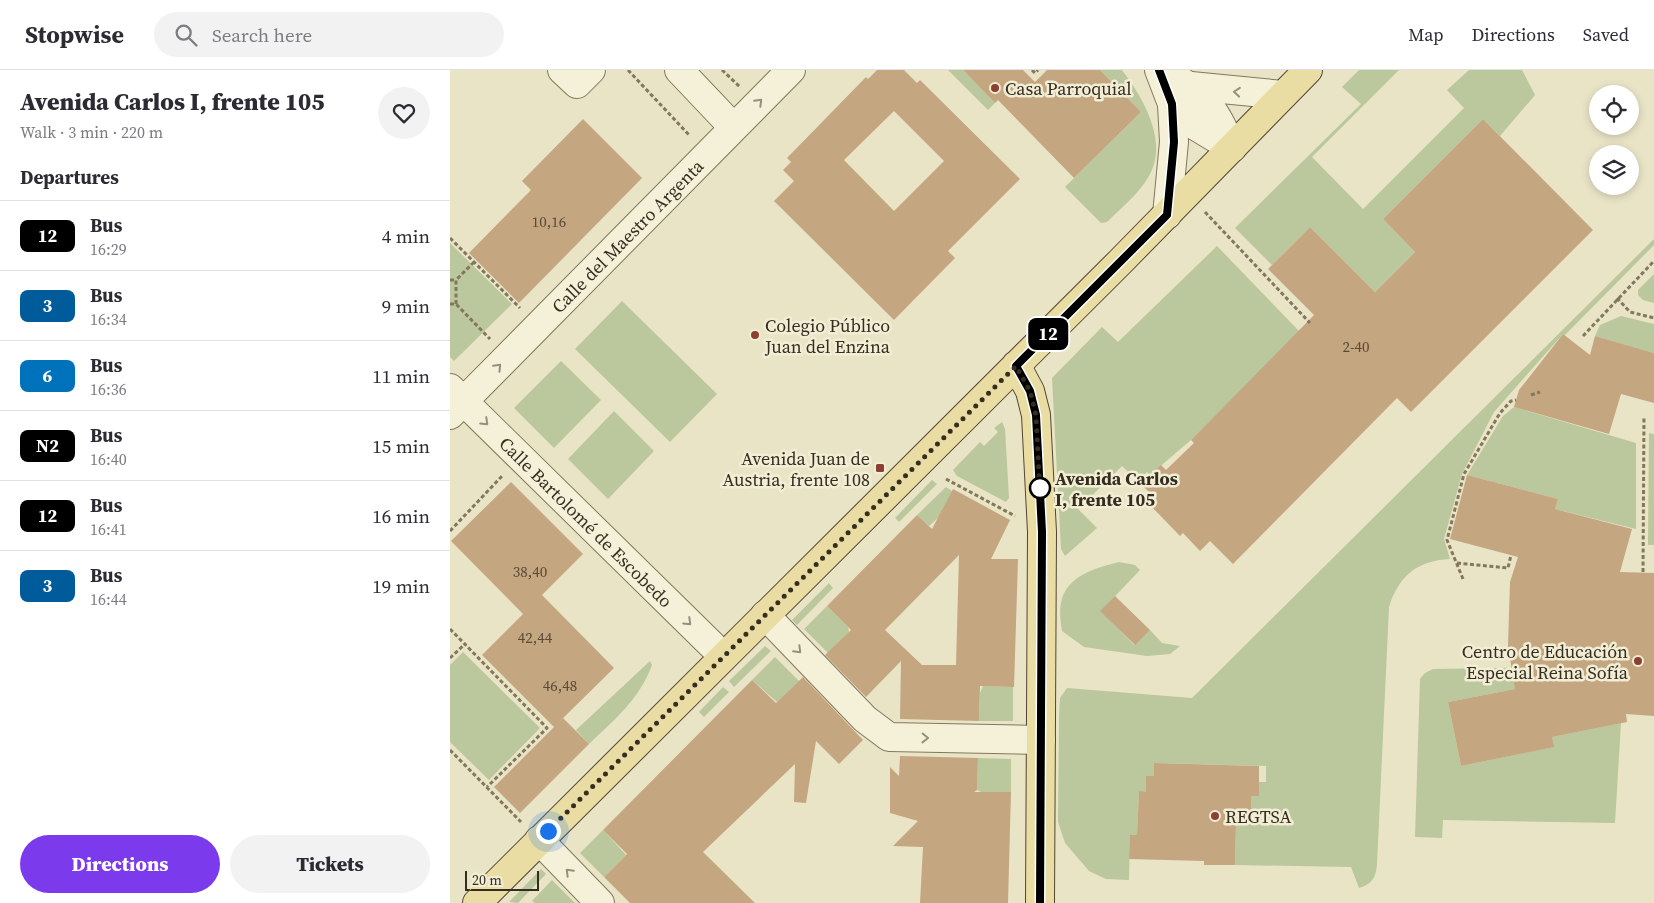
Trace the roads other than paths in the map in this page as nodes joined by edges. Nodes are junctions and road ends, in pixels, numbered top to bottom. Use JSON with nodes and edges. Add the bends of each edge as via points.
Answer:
{"nodes":[{"id":1,"x":562,"y":70,"type":"edge"},
{"id":2,"x":591,"y":70,"type":"edge"},
{"id":3,"x":679,"y":70,"type":"edge"},
{"id":4,"x":791,"y":70,"type":"edge"},
{"id":5,"x":1159,"y":70,"type":"edge"},
{"id":6,"x":1163,"y":70,"type":"edge"},
{"id":7,"x":1293,"y":79,"type":"edge"},
{"id":8,"x":1182,"y":95,"type":"junction"},
{"id":9,"x":733,"y":127,"type":"junction"},
{"id":10,"x":1232,"y":148,"type":"junction"},
{"id":11,"x":1167,"y":215,"type":"junction"},
{"id":12,"x":1016,"y":366,"type":"junction"},
{"id":13,"x":455,"y":402,"type":"edge"},
{"id":14,"x":765,"y":615,"type":"junction"},
{"id":15,"x":724,"y":656,"type":"junction"},
{"id":16,"x":1041,"y":740,"type":"junction"},
{"id":17,"x":539,"y":840,"type":"junction"},
{"id":18,"x":477,"y":903,"type":"edge"},
{"id":19,"x":600,"y":903,"type":"edge"},
{"id":20,"x":1040,"y":903,"type":"edge"}],
"edges":[{"from":1,"to":2,"type":"street","via":[[577,84]]},
{"from":3,"to":9,"type":"street"},
{"from":9,"to":4,"type":"street","name":"Calle del Maestro Argenta","one_way":true},
{"from":5,"to":8,"type":"street"},
{"from":6,"to":8,"type":"street"},
{"from":7,"to":8,"type":"street","one_way":true},
{"from":7,"to":10,"type":"main road"},
{"from":8,"to":10,"type":"street","via":[[1217,115]]},
{"from":8,"to":11,"type":"street"},
{"from":13,"to":9,"type":"street","name":"Calle del Maestro Argenta","one_way":true},
{"from":10,"to":11,"type":"main road"},
{"from":11,"to":12,"type":"main road"},
{"from":12,"to":14,"type":"main road"},
{"from":12,"to":16,"type":"main road","via":[[1030,391],[1036,415],[1044,569]]},
{"from":13,"to":15,"type":"street","name":"Calle Bartolomé de Escobedo","one_way":true},
{"from":14,"to":15,"type":"main road"},
{"from":14,"to":16,"type":"street","one_way":true,"via":[[866,719],[889,737]]},
{"from":15,"to":17,"type":"main road"},
{"from":16,"to":20,"type":"main road"},
{"from":17,"to":18,"type":"main road"},
{"from":19,"to":17,"type":"street","one_way":true}]}
